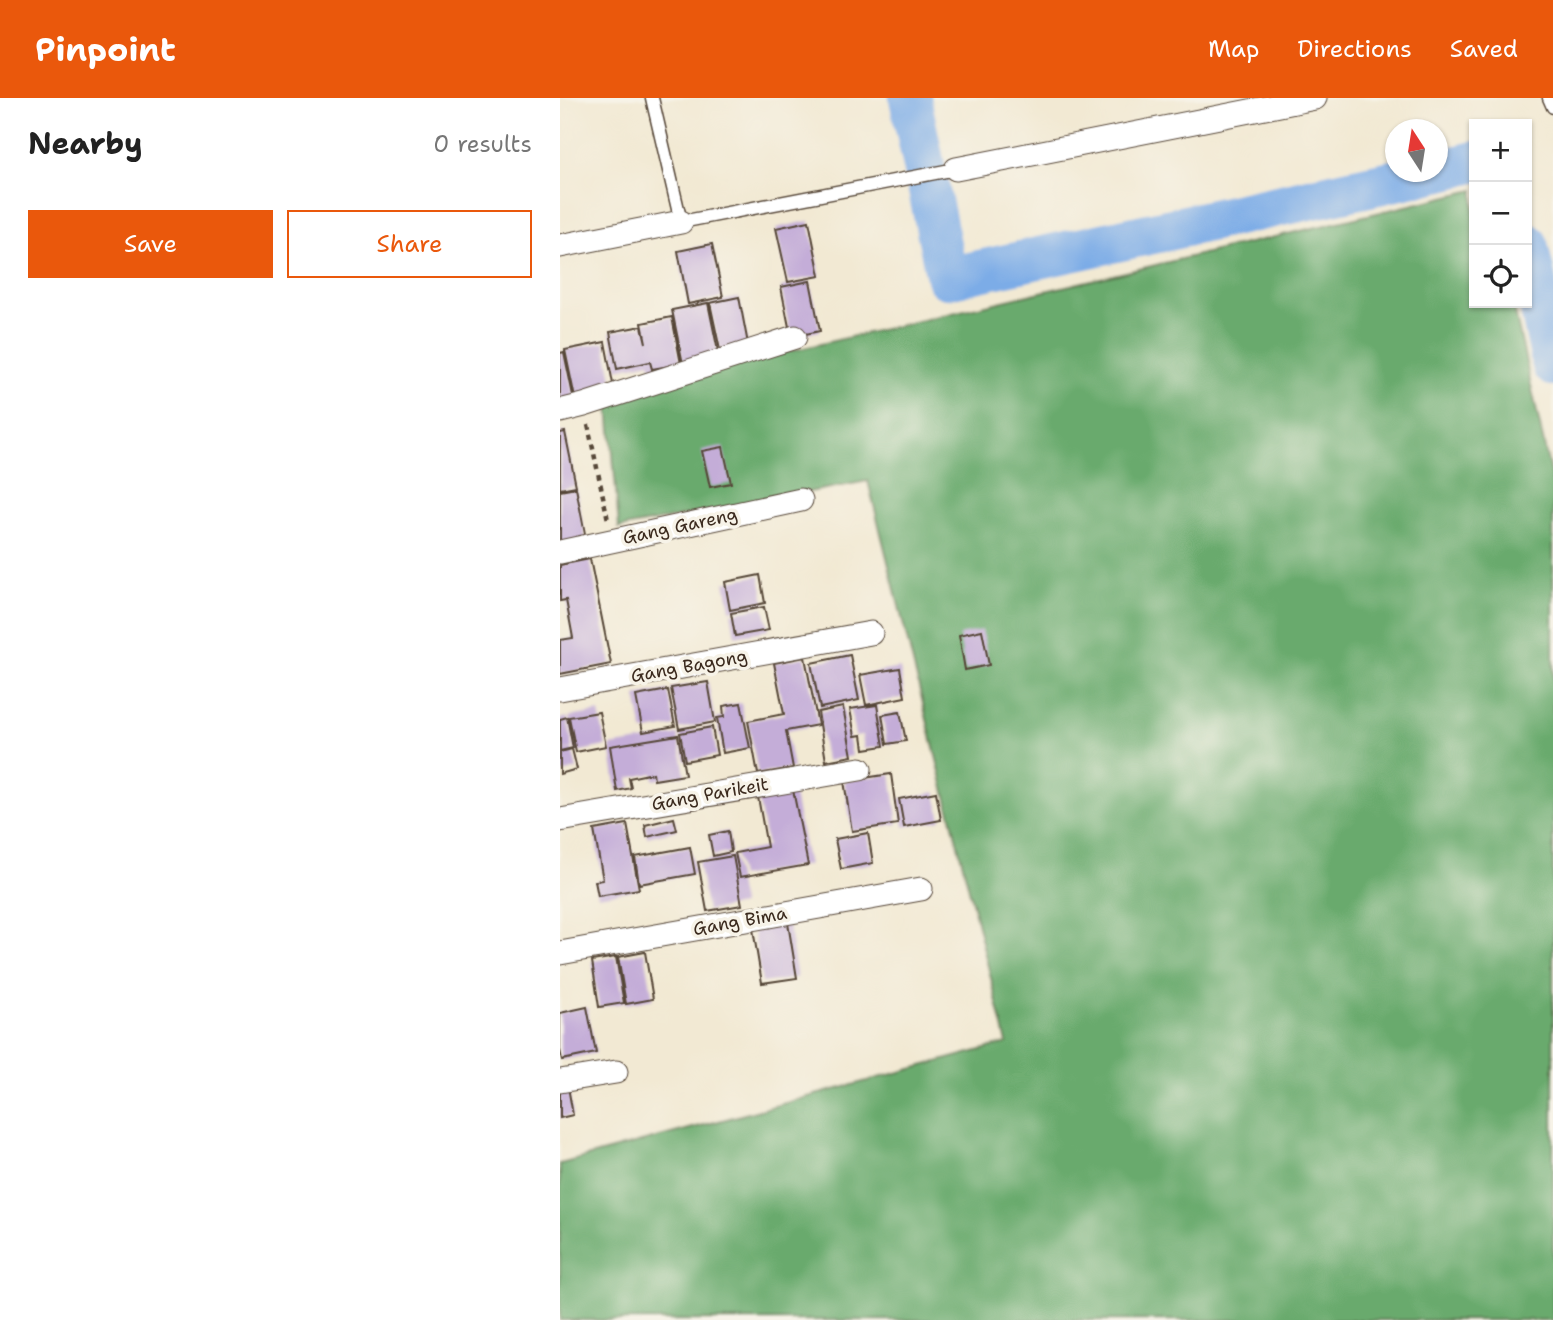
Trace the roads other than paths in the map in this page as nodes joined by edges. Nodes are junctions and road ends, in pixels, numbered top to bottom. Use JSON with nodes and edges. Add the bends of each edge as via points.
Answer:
{"nodes":[{"id":1,"x":652,"y":98,"type":"edge"},
{"id":2,"x":1315,"y":98,"type":"edge"},
{"id":3,"x":1549,"y":98,"type":"edge"},
{"id":4,"x":1266,"y":103,"type":"edge"},
{"id":5,"x":1553,"y":107,"type":"edge"},
{"id":6,"x":956,"y":169,"type":"joint"},
{"id":7,"x":681,"y":222,"type":"junction"},
{"id":8,"x":560,"y":246,"type":"edge"},
{"id":9,"x":795,"y":337,"type":"dead end"},
{"id":10,"x":560,"y":411,"type":"edge"},
{"id":11,"x":801,"y":500,"type":"dead end"},
{"id":12,"x":560,"y":552,"type":"edge"},
{"id":13,"x":871,"y":633,"type":"dead end"},
{"id":14,"x":560,"y":689,"type":"edge"},
{"id":15,"x":860,"y":769,"type":"dead end"},
{"id":16,"x":560,"y":820,"type":"edge"},
{"id":17,"x":920,"y":889,"type":"dead end"},
{"id":18,"x":560,"y":953,"type":"edge"},
{"id":19,"x":615,"y":1072,"type":"dead end"},
{"id":20,"x":560,"y":1081,"type":"edge"}],
"edges":[{"from":1,"to":7,"type":"lane"},
{"from":2,"to":4,"type":"street"},
{"from":3,"to":5,"type":"lane"},
{"from":4,"to":6,"type":"street"},
{"from":6,"to":7,"type":"lane"},
{"from":7,"to":8,"type":"street"},
{"from":9,"to":10,"type":"street"},
{"from":11,"to":12,"type":"street","name":"Gang Gareng"},
{"from":13,"to":14,"type":"street","name":"Gang Bagong"},
{"from":15,"to":16,"type":"street","name":"Gang Parikeit"},
{"from":17,"to":18,"type":"street","name":"Gang Bima"},
{"from":19,"to":20,"type":"street"}]}
